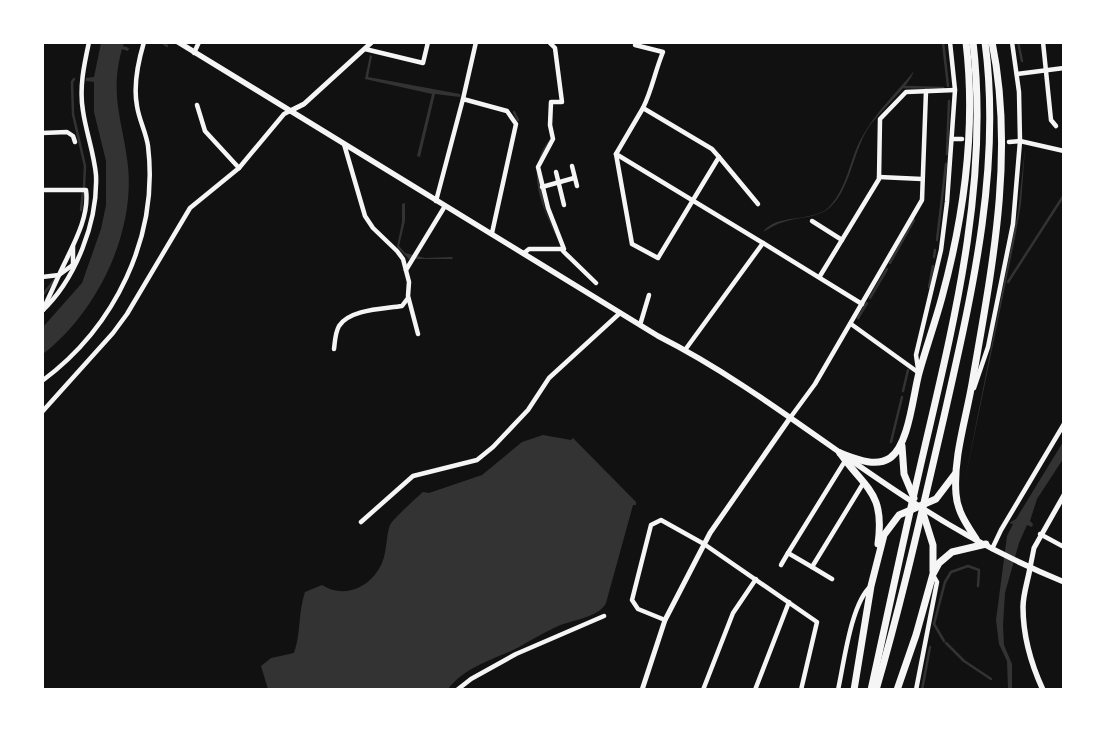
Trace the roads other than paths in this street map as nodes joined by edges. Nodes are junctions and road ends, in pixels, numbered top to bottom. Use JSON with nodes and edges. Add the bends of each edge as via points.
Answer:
{"nodes":[{"id":1,"x":89,"y":42,"type":"edge"},
{"id":2,"x":144,"y":42,"type":"edge"},
{"id":3,"x":178,"y":42,"type":"edge"},
{"id":4,"x":200,"y":42,"type":"edge"},
{"id":5,"x":372,"y":42,"type":"edge"},
{"id":6,"x":428,"y":42,"type":"edge"},
{"id":7,"x":476,"y":42,"type":"edge"},
{"id":8,"x":549,"y":42,"type":"edge"},
{"id":9,"x":950,"y":42,"type":"edge"},
{"id":10,"x":966,"y":42,"type":"edge"},
{"id":11,"x":973,"y":42,"type":"edge"},
{"id":12,"x":985,"y":42,"type":"edge"},
{"id":13,"x":992,"y":42,"type":"edge"},
{"id":14,"x":1012,"y":42,"type":"edge"},
{"id":15,"x":1043,"y":42,"type":"edge"},
{"id":16,"x":635,"y":45,"type":"dead end"},
{"id":17,"x":365,"y":49,"type":"junction"},
{"id":18,"x":194,"y":53,"type":"junction"},
{"id":19,"x":1064,"y":68,"type":"edge"},
{"id":20,"x":1046,"y":70,"type":"junction"},
{"id":21,"x":1017,"y":74,"type":"junction"},
{"id":22,"x":955,"y":90,"type":"junction"},
{"id":23,"x":926,"y":91,"type":"junction"},
{"id":24,"x":463,"y":99,"type":"junction"},
{"id":25,"x":197,"y":105,"type":"dead end"},
{"id":26,"x":643,"y":108,"type":"junction"},
{"id":27,"x":290,"y":111,"type":"junction"},
{"id":28,"x":1056,"y":126,"type":"dead end"},
{"id":29,"x":42,"y":132,"type":"edge"},
{"id":30,"x":952,"y":139,"type":"junction"},
{"id":31,"x":962,"y":139,"type":"dead end"},
{"id":32,"x":75,"y":142,"type":"dead end"},
{"id":33,"x":1009,"y":142,"type":"dead end"},
{"id":34,"x":1020,"y":142,"type":"junction"},
{"id":35,"x":344,"y":144,"type":"junction"},
{"id":36,"x":1064,"y":151,"type":"edge"},
{"id":37,"x":616,"y":154,"type":"junction"},
{"id":38,"x":719,"y":156,"type":"junction"},
{"id":39,"x":572,"y":166,"type":"dead end"},
{"id":40,"x":239,"y":168,"type":"junction"},
{"id":41,"x":556,"y":172,"type":"dead end"},
{"id":42,"x":879,"y":177,"type":"junction"},
{"id":43,"x":574,"y":178,"type":"junction"},
{"id":44,"x":922,"y":179,"type":"junction"},
{"id":45,"x":559,"y":182,"type":"junction"},
{"id":46,"x":577,"y":186,"type":"dead end"},
{"id":47,"x":542,"y":187,"type":"junction"},
{"id":48,"x":42,"y":190,"type":"edge"},
{"id":49,"x":436,"y":201,"type":"junction"},
{"id":50,"x":694,"y":201,"type":"junction"},
{"id":51,"x":758,"y":204,"type":"dead end"},
{"id":52,"x":564,"y":205,"type":"dead end"},
{"id":53,"x":445,"y":206,"type":"junction"},
{"id":54,"x":812,"y":221,"type":"dead end"},
{"id":55,"x":492,"y":233,"type":"junction"},
{"id":56,"x":842,"y":240,"type":"junction"},
{"id":57,"x":763,"y":243,"type":"junction"},
{"id":58,"x":73,"y":244,"type":"junction"},
{"id":59,"x":563,"y":251,"type":"junction"},
{"id":60,"x":524,"y":253,"type":"junction"},
{"id":61,"x":74,"y":263,"type":"junction"},
{"id":62,"x":406,"y":270,"type":"junction"},
{"id":63,"x":59,"y":275,"type":"junction"},
{"id":64,"x":820,"y":276,"type":"junction"},
{"id":65,"x":42,"y":277,"type":"edge"},
{"id":66,"x":596,"y":283,"type":"dead end"},
{"id":67,"x":408,"y":296,"type":"junction"},
{"id":68,"x":648,"y":296,"type":"dead end"},
{"id":69,"x":862,"y":304,"type":"junction"},
{"id":70,"x":43,"y":311,"type":"edge"},
{"id":71,"x":620,"y":313,"type":"junction"},
{"id":72,"x":851,"y":324,"type":"junction"},
{"id":73,"x":640,"y":325,"type":"junction"},
{"id":74,"x":418,"y":334,"type":"dead end"},
{"id":75,"x":334,"y":349,"type":"dead end"},
{"id":76,"x":686,"y":350,"type":"junction"},
{"id":77,"x":919,"y":373,"type":"junction"},
{"id":78,"x":42,"y":381,"type":"edge"},
{"id":79,"x":971,"y":394,"type":"junction"},
{"id":80,"x":42,"y":412,"type":"edge"},
{"id":81,"x":790,"y":418,"type":"junction"},
{"id":82,"x":1064,"y":424,"type":"edge"},
{"id":83,"x":902,"y":444,"type":"junction"},
{"id":84,"x":840,"y":453,"type":"junction"},
{"id":85,"x":845,"y":461,"type":"junction"},
{"id":86,"x":956,"y":472,"type":"junction"},
{"id":87,"x":864,"y":481,"type":"junction"},
{"id":88,"x":1064,"y":495,"type":"edge"},
{"id":89,"x":920,"y":507,"type":"junction"},
{"id":90,"x":361,"y":522,"type":"dead end"},
{"id":91,"x":1040,"y":534,"type":"junction"},
{"id":92,"x":976,"y":539,"type":"junction"},
{"id":93,"x":704,"y":544,"type":"junction"},
{"id":94,"x":989,"y":547,"type":"junction"},
{"id":95,"x":1064,"y":547,"type":"edge"},
{"id":96,"x":788,"y":553,"type":"junction"},
{"id":97,"x":781,"y":565,"type":"dead end"},
{"id":98,"x":812,"y":567,"type":"junction"},
{"id":99,"x":1030,"y":568,"type":"junction"},
{"id":100,"x":874,"y":574,"type":"junction"},
{"id":101,"x":933,"y":574,"type":"junction"},
{"id":102,"x":832,"y":579,"type":"dead end"},
{"id":103,"x":756,"y":580,"type":"junction"},
{"id":104,"x":1064,"y":582,"type":"edge"},
{"id":105,"x":871,"y":586,"type":"junction"},
{"id":106,"x":789,"y":602,"type":"junction"},
{"id":107,"x":604,"y":616,"type":"dead end"},
{"id":108,"x":665,"y":620,"type":"junction"},
{"id":109,"x":457,"y":690,"type":"edge"},
{"id":110,"x":642,"y":690,"type":"edge"},
{"id":111,"x":703,"y":690,"type":"edge"},
{"id":112,"x":755,"y":690,"type":"edge"},
{"id":113,"x":801,"y":690,"type":"edge"},
{"id":114,"x":838,"y":690,"type":"edge"},
{"id":115,"x":854,"y":690,"type":"edge"},
{"id":116,"x":871,"y":690,"type":"edge"},
{"id":117,"x":876,"y":690,"type":"edge"},
{"id":118,"x":897,"y":690,"type":"edge"},
{"id":119,"x":916,"y":690,"type":"edge"},
{"id":120,"x":1043,"y":690,"type":"edge"}],
"edges":[{"from":1,"to":61,"type":"street","via":[[81,98],[93,157],[96,194],[93,214]]},
{"from":2,"to":78,"type":"street","via":[[135,94],[149,160],[144,232],[121,288],[96,330],[77,353]]},
{"from":3,"to":18,"type":"main road"},
{"from":4,"to":18,"type":"street"},
{"from":5,"to":17,"type":"street"},
{"from":6,"to":17,"type":"street","via":[[423,64]]},
{"from":7,"to":24,"type":"street"},
{"from":8,"to":47,"type":"street","via":[[555,48],[562,102],[551,102],[553,139],[538,168]]},
{"from":9,"to":22,"type":"street"},
{"from":10,"to":77,"type":"highway","via":[[969,105],[962,200],[942,295]]},
{"from":11,"to":116,"type":"highway","via":[[978,124],[972,211],[961,280]]},
{"from":12,"to":117,"type":"highway","via":[[990,125],[983,218],[971,290],[920,528]]},
{"from":13,"to":79,"type":"highway","via":[[1002,114],[1000,174],[990,276]]},
{"from":14,"to":21,"type":"street"},
{"from":15,"to":20,"type":"street"},
{"from":16,"to":26,"type":"street","via":[[662,52]]},
{"from":17,"to":27,"type":"street","via":[[304,104]]},
{"from":18,"to":27,"type":"main road"},
{"from":19,"to":20,"type":"street"},
{"from":20,"to":21,"type":"street"},
{"from":20,"to":28,"type":"street","via":[[1051,120]]},
{"from":21,"to":34,"type":"street"},
{"from":22,"to":23,"type":"street"},
{"from":22,"to":30,"type":"street"},
{"from":23,"to":42,"type":"street","via":[[906,92],[880,119]]},
{"from":23,"to":44,"type":"street"},
{"from":24,"to":49,"type":"street"},
{"from":24,"to":55,"type":"street","via":[[507,111],[516,124]]},
{"from":25,"to":40,"type":"street","via":[[204,130]]},
{"from":26,"to":37,"type":"street"},
{"from":26,"to":38,"type":"street"},
{"from":27,"to":35,"type":"main road"},
{"from":27,"to":40,"type":"street"},
{"from":29,"to":32,"type":"street","via":[[67,132]]},
{"from":30,"to":31,"type":"street"},
{"from":30,"to":77,"type":"street","via":[[941,250],[916,356]]},
{"from":33,"to":34,"type":"street"},
{"from":34,"to":36,"type":"street"},
{"from":34,"to":79,"type":"street","via":[[1013,224],[988,347]]},
{"from":35,"to":49,"type":"main road"},
{"from":35,"to":62,"type":"street","via":[[365,216],[397,251]]},
{"from":37,"to":50,"type":"street"},
{"from":37,"to":50,"type":"street","via":[[632,244],[658,258]]},
{"from":38,"to":50,"type":"street"},
{"from":38,"to":51,"type":"street"},
{"from":39,"to":43,"type":"street"},
{"from":40,"to":80,"type":"street","via":[[190,208],[127,314]]},
{"from":41,"to":45,"type":"street"},
{"from":42,"to":44,"type":"street"},
{"from":42,"to":56,"type":"street"},
{"from":43,"to":45,"type":"street"},
{"from":43,"to":46,"type":"street"},
{"from":44,"to":69,"type":"street","via":[[922,200]]},
{"from":45,"to":47,"type":"street"},
{"from":45,"to":52,"type":"street"},
{"from":47,"to":59,"type":"street","via":[[564,245]]},
{"from":48,"to":58,"type":"street","via":[[86,190],[84,213]]},
{"from":49,"to":53,"type":"main road"},
{"from":50,"to":57,"type":"street"},
{"from":53,"to":55,"type":"main road"},
{"from":53,"to":62,"type":"street"},
{"from":54,"to":56,"type":"street"},
{"from":55,"to":60,"type":"main road"},
{"from":56,"to":64,"type":"street"},
{"from":57,"to":64,"type":"street"},
{"from":57,"to":76,"type":"street"},
{"from":58,"to":61,"type":"street"},
{"from":58,"to":63,"type":"street"},
{"from":59,"to":60,"type":"street","via":[[543,248],[529,249]]},
{"from":59,"to":66,"type":"street"},
{"from":60,"to":71,"type":"main road"},
{"from":61,"to":63,"type":"street"},
{"from":61,"to":70,"type":"street"},
{"from":62,"to":67,"type":"street"},
{"from":63,"to":65,"type":"street"},
{"from":63,"to":70,"type":"street"},
{"from":64,"to":69,"type":"street"},
{"from":67,"to":74,"type":"street"},
{"from":67,"to":75,"type":"street","via":[[402,306],[359,314],[346,320],[338,328]]},
{"from":68,"to":73,"type":"street"},
{"from":69,"to":72,"type":"street"},
{"from":71,"to":73,"type":"main road"},
{"from":71,"to":90,"type":"street","via":[[550,378],[528,410],[493,447],[476,460],[413,476]]},
{"from":72,"to":77,"type":"street"},
{"from":72,"to":81,"type":"street"},
{"from":73,"to":76,"type":"main road"},
{"from":76,"to":81,"type":"main road"},
{"from":77,"to":83,"type":"highway"},
{"from":79,"to":86,"type":"highway"},
{"from":81,"to":84,"type":"main road"},
{"from":81,"to":93,"type":"street","via":[[748,475]]},
{"from":82,"to":94,"type":"street"},
{"from":83,"to":84,"type":"highway","via":[[891,457],[882,461],[866,461]]},
{"from":83,"to":89,"type":"highway","via":[[905,478]]},
{"from":84,"to":85,"type":"highway"},
{"from":84,"to":89,"type":"main road"},
{"from":85,"to":87,"type":"highway"},
{"from":85,"to":96,"type":"street"},
{"from":86,"to":89,"type":"highway","via":[[936,499]]},
{"from":86,"to":92,"type":"highway","via":[[958,506]]},
{"from":87,"to":98,"type":"street"},
{"from":87,"to":100,"type":"highway","via":[[874,496],[880,517]]},
{"from":88,"to":91,"type":"street"},
{"from":89,"to":92,"type":"main road"},
{"from":89,"to":100,"type":"highway","via":[[904,513],[889,526]]},
{"from":89,"to":101,"type":"highway","via":[[933,545]]},
{"from":91,"to":95,"type":"street"},
{"from":91,"to":99,"type":"street"},
{"from":92,"to":94,"type":"main road"},
{"from":93,"to":103,"type":"street"},
{"from":93,"to":108,"type":"street"},
{"from":93,"to":108,"type":"street","via":[[661,520],[651,525],[632,600],[638,609]]},
{"from":94,"to":99,"type":"main road"},
{"from":94,"to":101,"type":"highway","via":[[949,554]]},
{"from":96,"to":97,"type":"street"},
{"from":96,"to":98,"type":"street"},
{"from":98,"to":102,"type":"street"},
{"from":99,"to":104,"type":"main road"},
{"from":99,"to":120,"type":"main road","via":[[1023,606],[1032,663]]},
{"from":100,"to":105,"type":"highway"},
{"from":101,"to":118,"type":"highway"},
{"from":101,"to":119,"type":"street","via":[[937,582]]},
{"from":103,"to":106,"type":"street"},
{"from":103,"to":111,"type":"street","via":[[733,613]]},
{"from":105,"to":114,"type":"street","via":[[857,605]]},
{"from":105,"to":115,"type":"highway"},
{"from":106,"to":112,"type":"street"},
{"from":106,"to":113,"type":"street","via":[[817,622]]},
{"from":107,"to":109,"type":"street","via":[[516,654]]},
{"from":108,"to":110,"type":"street"}]}
